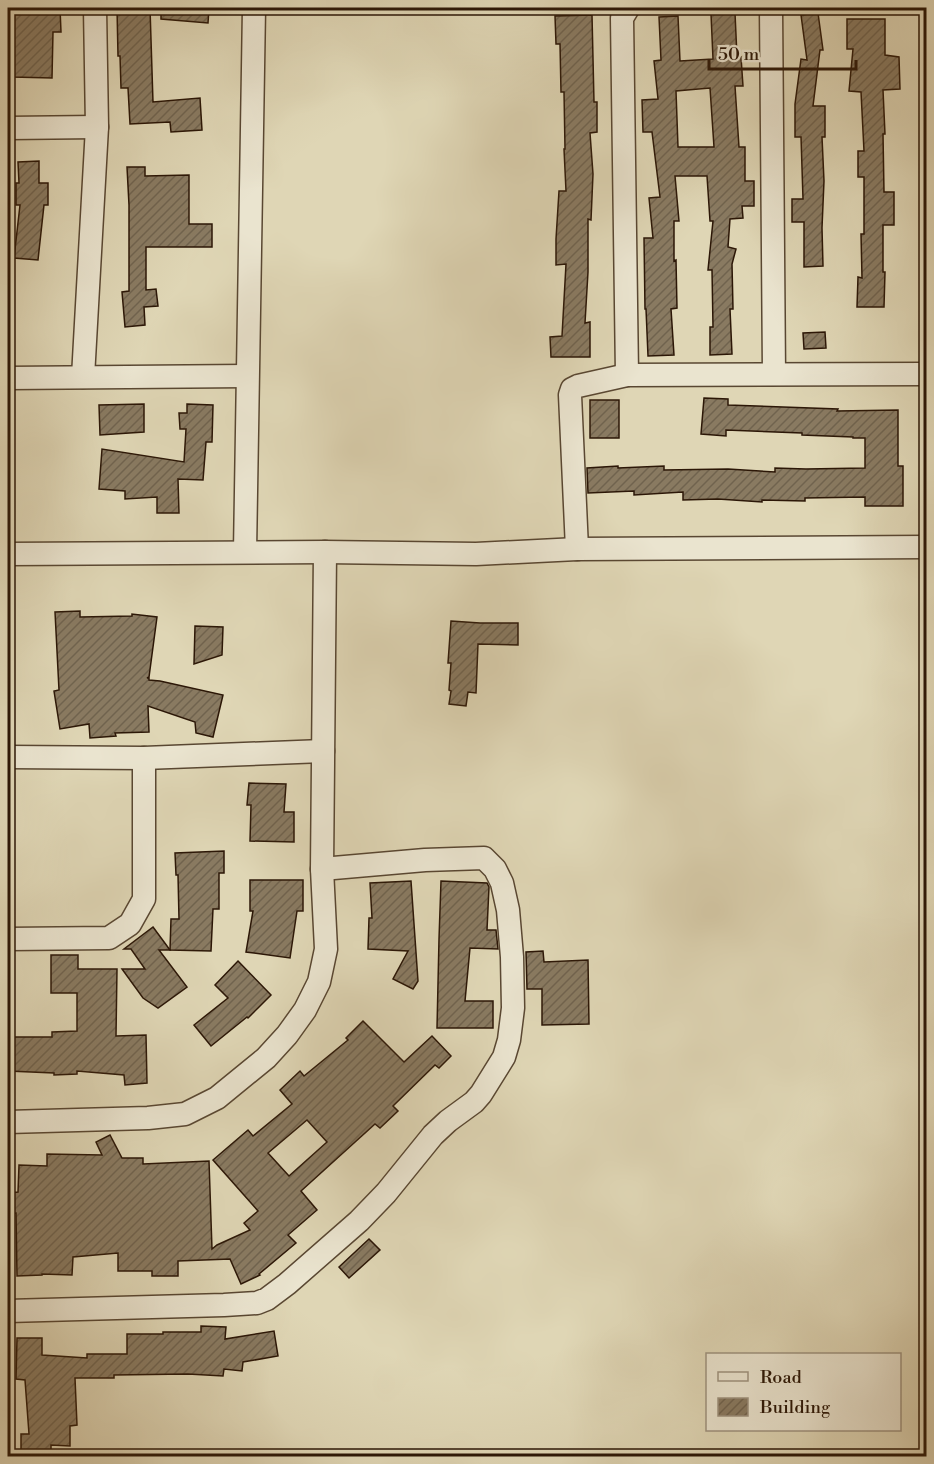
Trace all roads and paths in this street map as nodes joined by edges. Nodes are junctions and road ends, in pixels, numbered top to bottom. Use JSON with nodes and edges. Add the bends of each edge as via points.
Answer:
{"nodes":[{"id":1,"x":94,"y":8,"type":"edge"},
{"id":2,"x":254,"y":8,"type":"edge"},
{"id":3,"x":628,"y":8,"type":"edge"},
{"id":4,"x":771,"y":8,"type":"edge"},
{"id":5,"x":97,"y":127,"type":"junction"},
{"id":6,"x":8,"y":128,"type":"edge"},
{"id":7,"x":774,"y":374,"type":"junction"},
{"id":8,"x":927,"y":374,"type":"edge"},
{"id":9,"x":627,"y":375,"type":"junction"},
{"id":10,"x":247,"y":376,"type":"junction"},
{"id":11,"x":83,"y":377,"type":"junction"},
{"id":12,"x":8,"y":378,"type":"edge"},
{"id":13,"x":927,"y":547,"type":"edge"},
{"id":14,"x":577,"y":549,"type":"junction"},
{"id":15,"x":245,"y":552,"type":"junction"},
{"id":16,"x":325,"y":552,"type":"junction"},
{"id":17,"x":8,"y":554,"type":"edge"},
{"id":18,"x":323,"y":751,"type":"junction"},
{"id":19,"x":8,"y":757,"type":"edge"},
{"id":20,"x":144,"y":758,"type":"junction"},
{"id":21,"x":322,"y":869,"type":"junction"},
{"id":22,"x":8,"y":939,"type":"edge"},
{"id":23,"x":8,"y":1122,"type":"edge"},
{"id":24,"x":8,"y":1311,"type":"edge"}],
"edges":[{"from":1,"to":5,"type":"street"},
{"from":2,"to":10,"type":"street"},
{"from":3,"to":9,"type":"street","via":[[622,18]]},
{"from":4,"to":7,"type":"street"},
{"from":5,"to":6,"type":"street"},
{"from":5,"to":11,"type":"street"},
{"from":7,"to":8,"type":"street"},
{"from":7,"to":9,"type":"street"},
{"from":9,"to":14,"type":"street","via":[[578,386],[570,395]]},
{"from":10,"to":11,"type":"street"},
{"from":10,"to":15,"type":"street"},
{"from":11,"to":12,"type":"street"},
{"from":13,"to":14,"type":"street"},
{"from":14,"to":16,"type":"street","via":[[476,554]]},
{"from":15,"to":16,"type":"street"},
{"from":15,"to":17,"type":"street"},
{"from":16,"to":18,"type":"street"},
{"from":18,"to":20,"type":"street"},
{"from":18,"to":21,"type":"street"},
{"from":19,"to":20,"type":"street"},
{"from":20,"to":22,"type":"street","via":[[144,899],[130,924],[109,938]]},
{"from":21,"to":23,"type":"street","via":[[326,949],[319,982],[287,1035],[242,1079],[217,1098],[185,1114]]},
{"from":21,"to":24,"type":"street","via":[[484,858],[495,869],[508,910],[513,1008],[504,1057],[481,1094],[433,1135],[359,1221],[262,1301]]}]}
